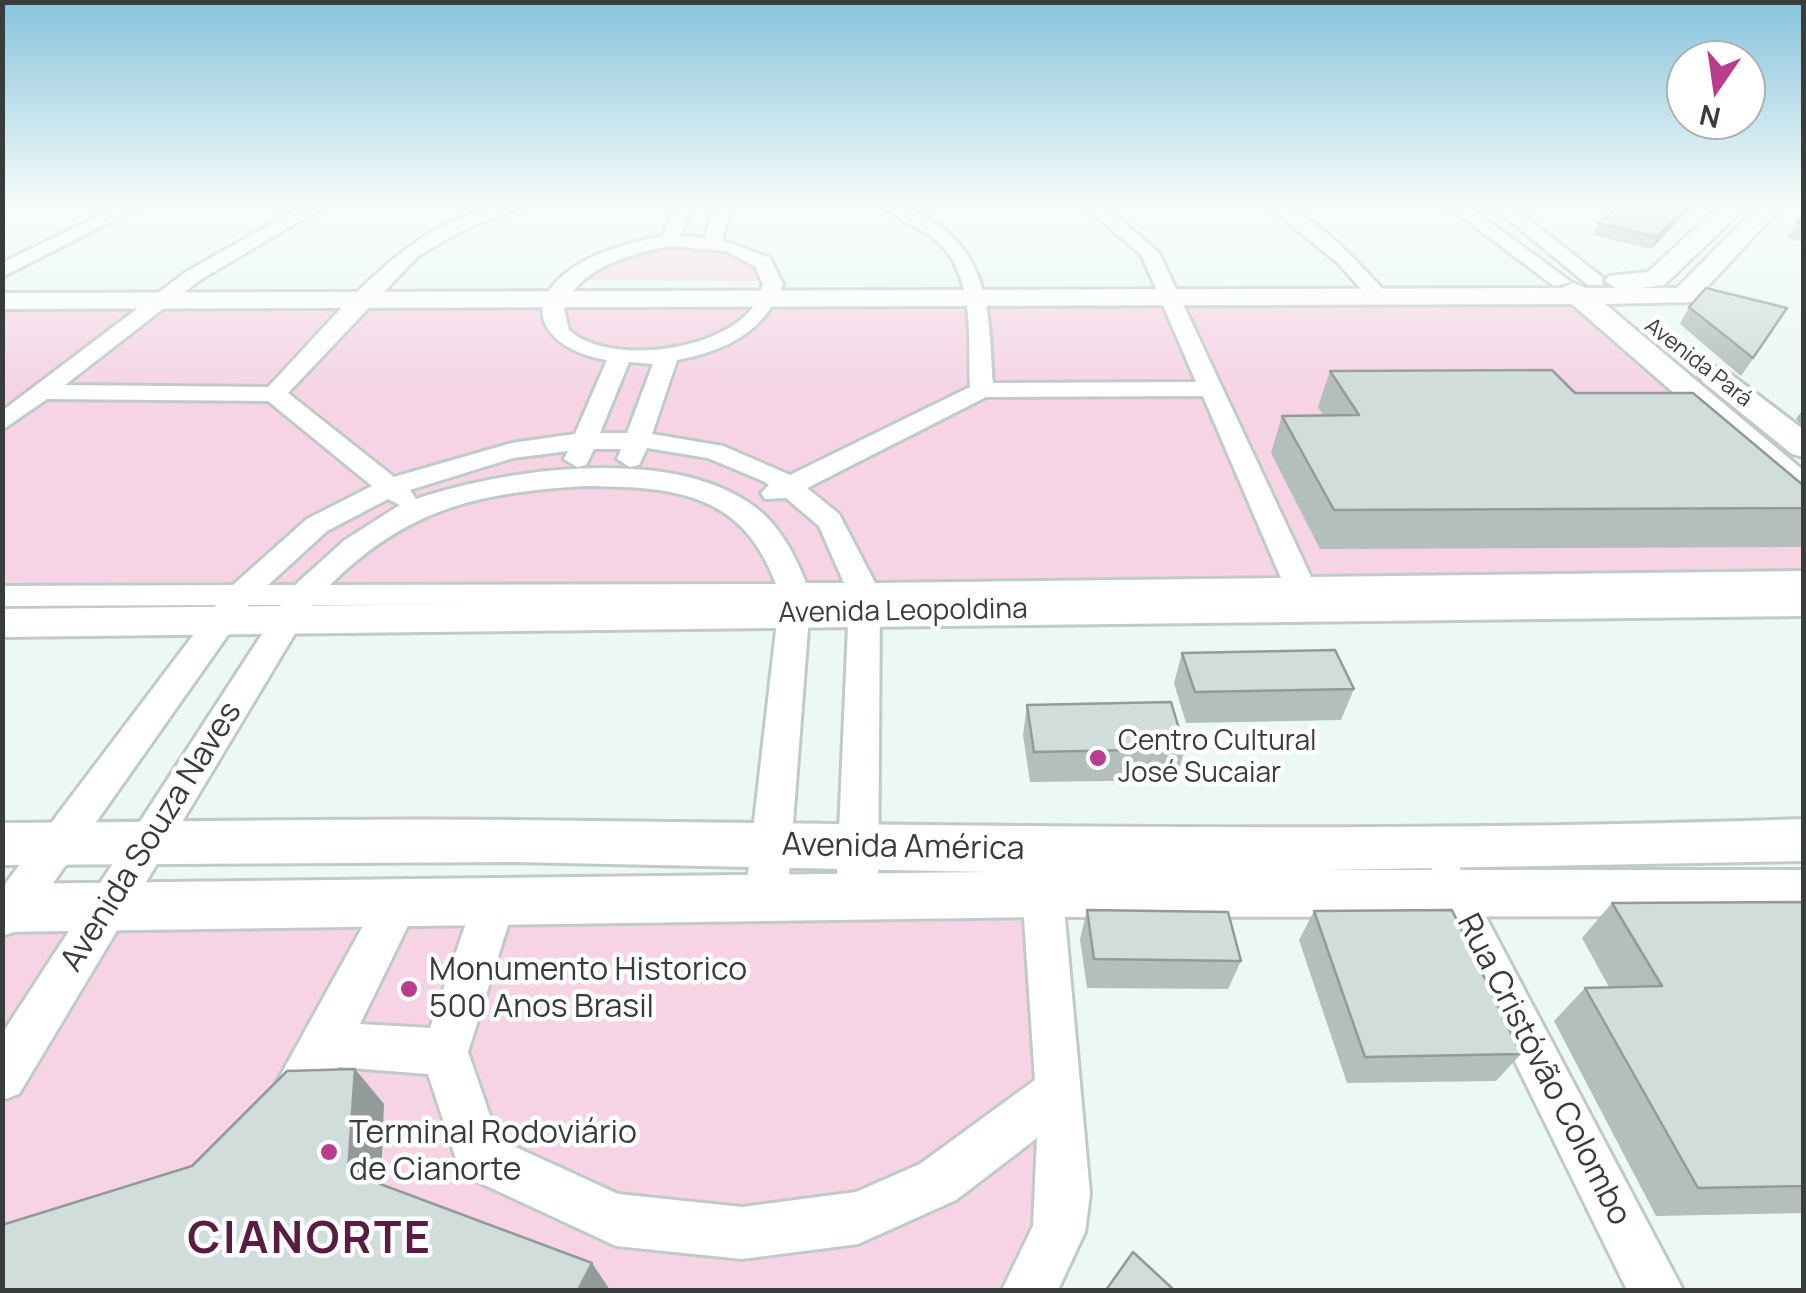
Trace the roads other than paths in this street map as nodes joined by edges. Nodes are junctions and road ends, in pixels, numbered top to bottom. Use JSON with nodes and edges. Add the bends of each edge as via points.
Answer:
{"nodes":[{"id":1,"x":206,"y":264,"type":"edge"},
{"id":2,"x":402,"y":264,"type":"edge"},
{"id":3,"x":592,"y":264,"type":"edge"},
{"id":4,"x":766,"y":264,"type":"edge"},
{"id":5,"x":969,"y":264,"type":"edge"},
{"id":6,"x":1155,"y":264,"type":"edge"},
{"id":7,"x":1350,"y":264,"type":"edge"},
{"id":8,"x":1548,"y":264,"type":"edge"},
{"id":9,"x":1561,"y":264,"type":"edge"},
{"id":10,"x":1672,"y":264,"type":"edge"},
{"id":11,"x":1715,"y":264,"type":"edge"},
{"id":12,"x":2,"y":290,"type":"edge"},
{"id":13,"x":974,"y":290,"type":"junction"},
{"id":14,"x":1165,"y":290,"type":"junction"},
{"id":15,"x":1373,"y":290,"type":"junction"},
{"id":16,"x":1588,"y":290,"type":"junction"},
{"id":17,"x":562,"y":291,"type":"junction"},
{"id":18,"x":772,"y":291,"type":"junction"},
{"id":19,"x":368,"y":294,"type":"junction"},
{"id":20,"x":162,"y":295,"type":"junction"},
{"id":21,"x":1684,"y":296,"type":"junction"},
{"id":22,"x":2,"y":302,"type":"edge"},
{"id":23,"x":1653,"y":328,"type":"junction"},
{"id":24,"x":667,"y":356,"type":"junction"},
{"id":25,"x":620,"y":357,"type":"junction"},
{"id":26,"x":1207,"y":389,"type":"junction"},
{"id":27,"x":982,"y":390,"type":"junction"},
{"id":28,"x":43,"y":392,"type":"junction"},
{"id":29,"x":274,"y":394,"type":"junction"},
{"id":30,"x":2,"y":423,"type":"edge"},
{"id":31,"x":585,"y":441,"type":"junction"},
{"id":32,"x":638,"y":442,"type":"junction"},
{"id":33,"x":1804,"y":447,"type":"edge"},
{"id":34,"x":622,"y":477,"type":"junction"},
{"id":35,"x":568,"y":478,"type":"junction"},
{"id":36,"x":790,"y":485,"type":"junction"},
{"id":37,"x":388,"y":486,"type":"junction"},
{"id":38,"x":1804,"y":490,"type":"edge"},
{"id":39,"x":416,"y":509,"type":"junction"},
{"id":40,"x":742,"y":510,"type":"junction"},
{"id":41,"x":1804,"y":581,"type":"edge"},
{"id":42,"x":1298,"y":584,"type":"junction"},
{"id":43,"x":2,"y":596,"type":"edge"},
{"id":44,"x":863,"y":603,"type":"junction"},
{"id":45,"x":1804,"y":603,"type":"edge"},
{"id":46,"x":794,"y":604,"type":"junction"},
{"id":47,"x":230,"y":609,"type":"junction"},
{"id":48,"x":294,"y":609,"type":"junction"},
{"id":49,"x":2,"y":623,"type":"edge"},
{"id":50,"x":1804,"y":840,"type":"edge"},
{"id":51,"x":150,"y":843,"type":"junction"},
{"id":52,"x":2,"y":844,"type":"edge"},
{"id":53,"x":58,"y":844,"type":"junction"},
{"id":54,"x":772,"y":846,"type":"junction"},
{"id":55,"x":858,"y":872,"type":"junction"},
{"id":56,"x":1040,"y":872,"type":"junction"},
{"id":57,"x":1441,"y":872,"type":"junction"},
{"id":58,"x":1804,"y":893,"type":"edge"},
{"id":59,"x":495,"y":900,"type":"junction"},
{"id":60,"x":766,"y":900,"type":"junction"},
{"id":61,"x":399,"y":901,"type":"junction"},
{"id":62,"x":109,"y":906,"type":"junction"},
{"id":63,"x":5,"y":912,"type":"edge"},
{"id":64,"x":326,"y":1044,"type":"junction"},
{"id":65,"x":445,"y":1052,"type":"junction"},
{"id":66,"x":2,"y":1077,"type":"edge"},
{"id":67,"x":1060,"y":1091,"type":"junction"},
{"id":68,"x":251,"y":1138,"type":"edge"},
{"id":69,"x":1029,"y":1290,"type":"edge"},
{"id":70,"x":1656,"y":1290,"type":"edge"}],
"edges":[{"from":1,"to":20,"type":"street"},
{"from":2,"to":19,"type":"street"},
{"from":3,"to":17,"type":"street"},
{"from":4,"to":18,"type":"street"},
{"from":5,"to":13,"type":"street"},
{"from":6,"to":14,"type":"street"},
{"from":7,"to":15,"type":"street"},
{"from":8,"to":16,"type":"street","name":"Avenida Pará"},
{"from":9,"to":16,"type":"street","name":"Avenida Pará"},
{"from":10,"to":16,"type":"main road","via":[[1655,280]]},
{"from":11,"to":21,"type":"main road"},
{"from":12,"to":20,"type":"main road"},
{"from":13,"to":14,"type":"main road"},
{"from":13,"to":18,"type":"main road"},
{"from":13,"to":27,"type":"street"},
{"from":14,"to":15,"type":"main road"},
{"from":14,"to":26,"type":"street"},
{"from":15,"to":16,"type":"main road"},
{"from":16,"to":21,"type":"main road"},
{"from":16,"to":23,"type":"main road","name":"Avenida Pará"},
{"from":16,"to":38,"type":"main road","name":"Avenida Pará"},
{"from":17,"to":18,"type":"main road"},
{"from":17,"to":19,"type":"main road"},
{"from":17,"to":25,"type":"street","via":[[553,317],[558,334]]},
{"from":18,"to":24,"type":"street","via":[[760,316],[741,333]]},
{"from":19,"to":20,"type":"main road"},
{"from":19,"to":29,"type":"street"},
{"from":20,"to":22,"type":"main road"},
{"from":20,"to":28,"type":"street"},
{"from":21,"to":23,"type":"main road"},
{"from":23,"to":33,"type":"main road","name":"Avenida Pará"},
{"from":24,"to":25,"type":"street"},
{"from":24,"to":32,"type":"street"},
{"from":25,"to":31,"type":"street"},
{"from":26,"to":27,"type":"street"},
{"from":26,"to":42,"type":"street"},
{"from":27,"to":36,"type":"street"},
{"from":28,"to":29,"type":"street"},
{"from":28,"to":30,"type":"street"},
{"from":29,"to":37,"type":"street"},
{"from":31,"to":32,"type":"street","name":"Avenida Souza Naves"},
{"from":31,"to":35,"type":"street"},
{"from":31,"to":37,"type":"street","name":"Avenida Souza Naves","via":[[474,458]]},
{"from":32,"to":34,"type":"street"},
{"from":32,"to":36,"type":"street","name":"Avenida Souza Naves","via":[[720,455]]},
{"from":34,"to":35,"type":"street","name":"Avenida Souza Naves"},
{"from":34,"to":40,"type":"street","name":"Avenida Souza Naves","via":[[716,494]]},
{"from":35,"to":39,"type":"street","name":"Avenida Souza Naves","via":[[505,483]]},
{"from":36,"to":40,"type":"street"},
{"from":36,"to":44,"type":"street","name":"Avenida Souza Naves","via":[[826,515]]},
{"from":37,"to":39,"type":"street"},
{"from":37,"to":47,"type":"street","name":"Avenida Souza Naves","via":[[282,554]]},
{"from":39,"to":48,"type":"street","name":"Avenida Souza Naves","via":[[352,546]]},
{"from":40,"to":46,"type":"street","via":[[779,551]]},
{"from":41,"to":42,"type":"street"},
{"from":42,"to":44,"type":"street"},
{"from":43,"to":47,"type":"street"},
{"from":44,"to":45,"type":"main road","name":"Avenida Leopoldina"},
{"from":44,"to":46,"type":"main road","name":"Avenida Leopoldina"},
{"from":44,"to":55,"type":"street"},
{"from":46,"to":48,"type":"main road","name":"Avenida Leopoldina"},
{"from":46,"to":54,"type":"street"},
{"from":47,"to":48,"type":"main road","name":"Avenida Leopoldina"},
{"from":47,"to":49,"type":"main road","name":"Avenida Leopoldina"},
{"from":47,"to":53,"type":"street","name":"Avenida Souza Naves"},
{"from":48,"to":51,"type":"street","name":"Avenida Souza Naves"},
{"from":50,"to":57,"type":"main road","name":"Avenida América"},
{"from":51,"to":53,"type":"main road","name":"Avenida América"},
{"from":51,"to":54,"type":"main road","name":"Avenida América"},
{"from":51,"to":62,"type":"street","name":"Avenida Souza Naves"},
{"from":52,"to":53,"type":"main road","name":"Avenida América"},
{"from":53,"to":63,"type":"street","name":"Avenida Souza Naves"},
{"from":54,"to":55,"type":"main road","name":"Avenida América"},
{"from":54,"to":60,"type":"street"},
{"from":55,"to":56,"type":"main road","name":"Avenida América"},
{"from":55,"to":60,"type":"main road","name":"Avenida América"},
{"from":56,"to":57,"type":"main road","name":"Avenida América"},
{"from":56,"to":67,"type":"street"},
{"from":57,"to":58,"type":"main road","name":"Avenida América","via":[[1637,890]]},
{"from":57,"to":70,"type":"street","name":"Rua Cristóvão Colombo"},
{"from":59,"to":60,"type":"main road","name":"Avenida América"},
{"from":59,"to":61,"type":"main road","name":"Avenida América"},
{"from":59,"to":65,"type":"street"},
{"from":61,"to":62,"type":"main road","name":"Avenida América"},
{"from":61,"to":64,"type":"street"},
{"from":62,"to":63,"type":"main road","name":"Avenida América"},
{"from":62,"to":66,"type":"street","name":"Avenida Souza Naves"},
{"from":64,"to":65,"type":"street"},
{"from":64,"to":68,"type":"street","via":[[288,1107]]},
{"from":65,"to":67,"type":"street","via":[[479,1156],[616,1220],[742,1233],[858,1218],[938,1182]]},
{"from":67,"to":69,"type":"street","via":[[1059,1232]]}]}
